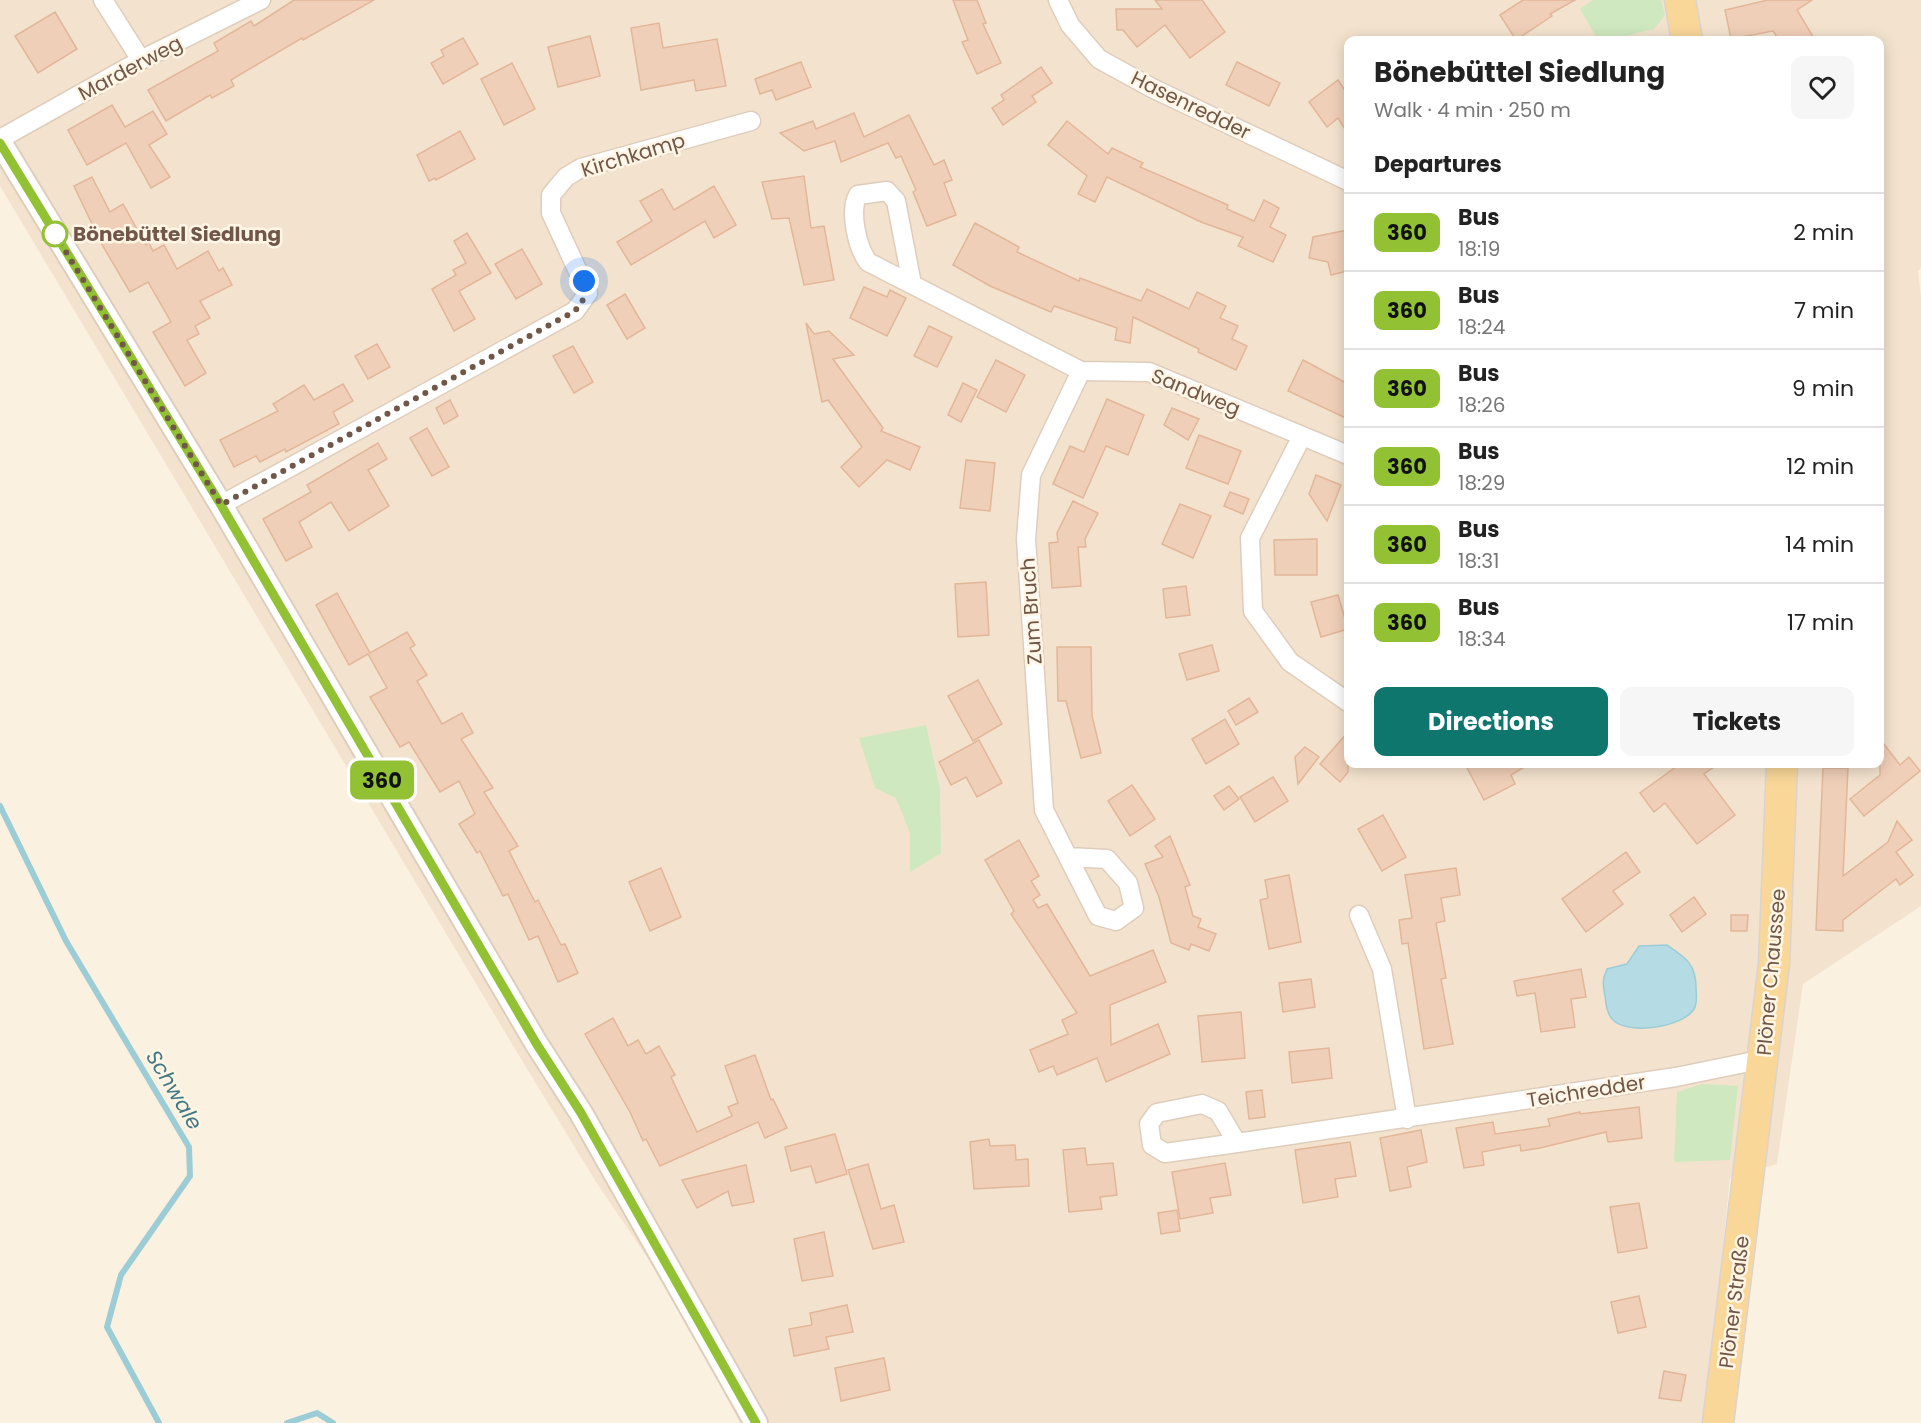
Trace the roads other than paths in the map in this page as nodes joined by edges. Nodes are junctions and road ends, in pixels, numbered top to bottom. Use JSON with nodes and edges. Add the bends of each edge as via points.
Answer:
{"nodes":[{"id":1,"x":103,"y":0,"type":"edge"},
{"id":2,"x":261,"y":0,"type":"edge"},
{"id":3,"x":1058,"y":0,"type":"edge"},
{"id":4,"x":1680,"y":0,"type":"edge"},
{"id":5,"x":1684,"y":36,"type":"edge"},
{"id":6,"x":141,"y":60,"type":"junction"},
{"id":7,"x":750,"y":121,"type":"dead end"},
{"id":8,"x":0,"y":141,"type":"edge"},
{"id":9,"x":1344,"y":179,"type":"edge"},
{"id":10,"x":912,"y":284,"type":"junction"},
{"id":11,"x":1081,"y":371,"type":"junction"},
{"id":12,"x":1302,"y":436,"type":"junction"},
{"id":13,"x":1344,"y":453,"type":"edge"},
{"id":14,"x":221,"y":505,"type":"junction"},
{"id":15,"x":1344,"y":699,"type":"edge"},
{"id":16,"x":1782,"y":768,"type":"edge"},
{"id":17,"x":1068,"y":857,"type":"dead end"},
{"id":18,"x":1359,"y":915,"type":"dead end"},
{"id":19,"x":1764,"y":1059,"type":"junction"},
{"id":20,"x":1407,"y":1119,"type":"junction"},
{"id":21,"x":1238,"y":1143,"type":"dead end"},
{"id":22,"x":1749,"y":1181,"type":"joint"},
{"id":23,"x":756,"y":1423,"type":"edge"},
{"id":24,"x":1718,"y":1423,"type":"edge"}],
"edges":[{"from":1,"to":6,"type":"street"},
{"from":2,"to":6,"type":"street","name":"Marderweg"},
{"from":3,"to":9,"type":"street","name":"Hasenredder","via":[[1070,25],[1099,59]]},
{"from":4,"to":5,"type":"main road"},
{"from":6,"to":8,"type":"street","name":"Marderweg"},
{"from":7,"to":14,"type":"street","name":"Kirchkamp","via":[[581,168],[566,177],[551,195],[551,213],[588,293],[575,311]]},
{"from":8,"to":14,"type":"street"},
{"from":10,"to":10,"type":"street","name":"Sandweg","via":[[896,201],[887,191],[858,195],[853,203],[861,253],[868,262]]},
{"from":10,"to":11,"type":"street","name":"Sandweg"},
{"from":11,"to":12,"type":"street","name":"Sandweg","via":[[1149,372]]},
{"from":11,"to":17,"type":"street","name":"Zum Bruch","via":[[1031,475],[1026,539],[1044,810]]},
{"from":12,"to":13,"type":"street","name":"Sandweg"},
{"from":12,"to":15,"type":"street","via":[[1250,537],[1253,612],[1290,662]]},
{"from":14,"to":23,"type":"street","via":[[536,1043],[581,1113]]},
{"from":16,"to":19,"type":"main road","name":"Plöner Chaussee","via":[[1774,964]]},
{"from":18,"to":20,"type":"street","via":[[1382,969]]},
{"from":19,"to":20,"type":"street","name":"Teichredder","via":[[1676,1077]]},
{"from":19,"to":22,"type":"main road","name":"Plöner Chaussee"},
{"from":20,"to":21,"type":"street","name":"Teichredder"},
{"from":22,"to":24,"type":"main road","name":"Plöner Straße"}]}
